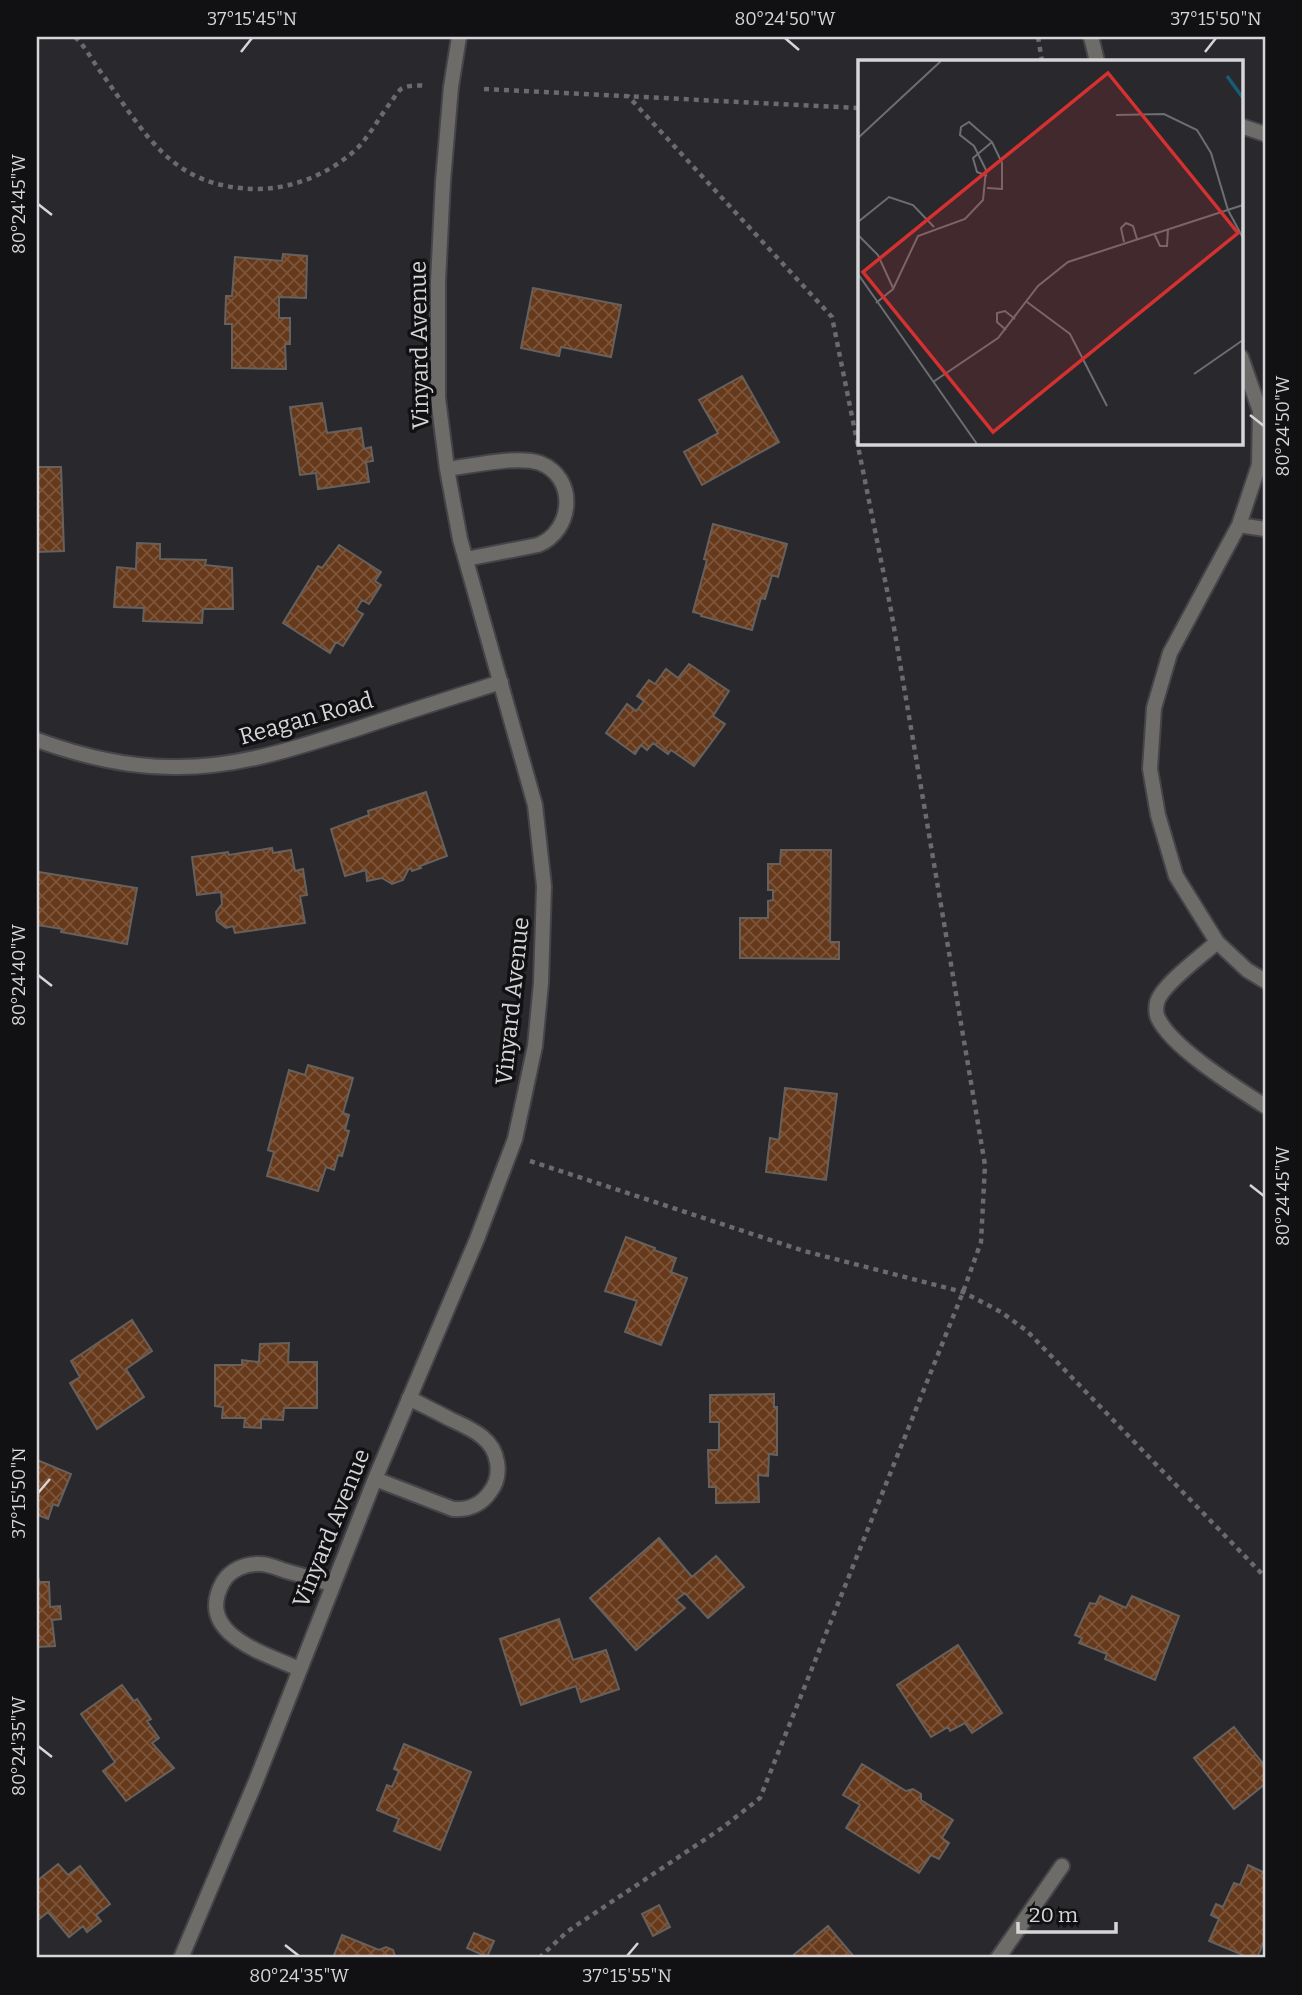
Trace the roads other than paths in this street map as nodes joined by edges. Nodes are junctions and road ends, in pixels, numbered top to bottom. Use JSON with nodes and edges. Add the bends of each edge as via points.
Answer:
{"nodes":[{"id":1,"x":459,"y":37,"type":"edge"},
{"id":2,"x":1091,"y":37,"type":"edge"},
{"id":3,"x":1097,"y":60,"type":"edge"},
{"id":4,"x":1242,"y":127,"type":"edge"},
{"id":5,"x":1265,"y":134,"type":"edge"},
{"id":6,"x":1242,"y":360,"type":"edge"},
{"id":7,"x":447,"y":469,"type":"junction"},
{"id":8,"x":1239,"y":525,"type":"junction"},
{"id":9,"x":1265,"y":529,"type":"edge"},
{"id":10,"x":466,"y":559,"type":"junction"},
{"id":11,"x":501,"y":682,"type":"junction"},
{"id":12,"x":37,"y":740,"type":"edge"},
{"id":13,"x":1217,"y":942,"type":"junction"},
{"id":14,"x":1265,"y":981,"type":"edge"},
{"id":15,"x":1265,"y":1106,"type":"edge"},
{"id":16,"x":409,"y":1398,"type":"junction"},
{"id":17,"x":375,"y":1479,"type":"junction"},
{"id":18,"x":332,"y":1584,"type":"junction"},
{"id":19,"x":299,"y":1669,"type":"junction"},
{"id":20,"x":1062,"y":1866,"type":"dead end"},
{"id":21,"x":181,"y":1958,"type":"edge"},
{"id":22,"x":999,"y":1958,"type":"edge"}],
"edges":[{"from":1,"to":7,"type":"street","name":"Vinyard Avenue","via":[[451,87],[438,282],[438,398]]},
{"from":2,"to":3,"type":"street"},
{"from":4,"to":5,"type":"street"},
{"from":6,"to":8,"type":"street","via":[[1259,411],[1259,465]]},
{"from":7,"to":10,"type":"street","name":"Vinyard Avenue"},
{"from":7,"to":10,"type":"street","via":[[524,460],[542,464],[557,475],[566,491],[562,524],[547,541]]},
{"from":8,"to":9,"type":"street"},
{"from":8,"to":13,"type":"street","via":[[1170,653],[1154,708],[1150,769],[1176,876]]},
{"from":10,"to":11,"type":"street","name":"Vinyard Avenue"},
{"from":11,"to":12,"type":"street","name":"Reagan Road","via":[[280,754],[228,764],[142,765],[100,759]]},
{"from":11,"to":16,"type":"street","name":"Vinyard Avenue","via":[[535,806],[544,886],[535,1046],[515,1139]]},
{"from":13,"to":14,"type":"street"},
{"from":13,"to":15,"type":"street","via":[[1163,990],[1156,1016],[1195,1058]]},
{"from":16,"to":17,"type":"street","name":"Vinyard Avenue"},
{"from":16,"to":17,"type":"street","via":[[488,1441],[499,1470],[495,1484],[485,1499],[463,1510]]},
{"from":17,"to":18,"type":"street","name":"Vinyard Avenue"},
{"from":18,"to":19,"type":"street","name":"Vinyard Avenue"},
{"from":18,"to":19,"type":"street","via":[[248,1564],[230,1574],[217,1596],[219,1620],[227,1632]]},
{"from":19,"to":21,"type":"street","name":"Vinyard Avenue"},
{"from":20,"to":22,"type":"street"}]}
